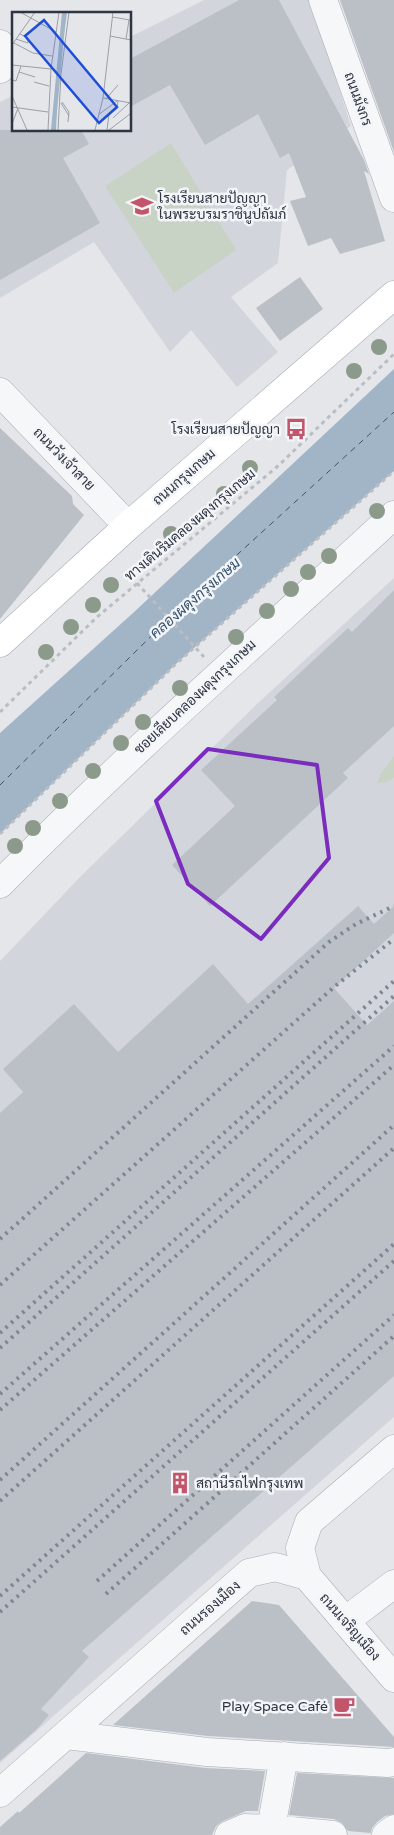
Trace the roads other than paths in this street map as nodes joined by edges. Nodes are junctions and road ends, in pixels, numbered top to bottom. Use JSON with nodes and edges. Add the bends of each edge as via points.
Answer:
{"nodes":[{"id":1,"x":323,"y":0,"type":"edge"},
{"id":2,"x":0,"y":44,"type":"edge"},
{"id":3,"x":0,"y":69,"type":"edge"},
{"id":4,"x":394,"y":198,"type":"edge"},
{"id":5,"x":394,"y":295,"type":"edge"},
{"id":6,"x":0,"y":392,"type":"edge"},
{"id":7,"x":394,"y":515,"type":"edge"},
{"id":8,"x":128,"y":526,"type":"junction"},
{"id":9,"x":0,"y":644,"type":"edge"},
{"id":10,"x":0,"y":884,"type":"edge"},
{"id":11,"x":394,"y":1449,"type":"edge"},
{"id":12,"x":307,"y":1576,"type":"junction"},
{"id":13,"x":394,"y":1584,"type":"edge"},
{"id":14,"x":345,"y":1621,"type":"junction"},
{"id":15,"x":394,"y":1678,"type":"edge"},
{"id":16,"x":66,"y":1734,"type":"junction"},
{"id":17,"x":284,"y":1756,"type":"junction"},
{"id":18,"x":394,"y":1762,"type":"edge"},
{"id":19,"x":0,"y":1793,"type":"edge"},
{"id":20,"x":271,"y":1829,"type":"junction"},
{"id":21,"x":394,"y":1829,"type":"edge"},
{"id":22,"x":229,"y":1835,"type":"edge"},
{"id":23,"x":333,"y":1835,"type":"edge"},
{"id":24,"x":386,"y":1835,"type":"edge"}],
"edges":[{"from":1,"to":4,"type":"street","name":"ถนนมังกร"},
{"from":2,"to":3,"type":"street","via":[[6,58]]},
{"from":5,"to":8,"type":"main road","name":"ถนนกรุงเกษม"},
{"from":6,"to":8,"type":"street","name":"ถนนวังเจ้าสาย"},
{"from":7,"to":10,"type":"street","name":"ซอยเลียบคลองผดุงกรุงเกษม","via":[[216,677]]},
{"from":8,"to":9,"type":"main road","name":"ถนนกรุงเกษม"},
{"from":11,"to":12,"type":"street","via":[[309,1522],[300,1548]]},
{"from":12,"to":14,"type":"street","name":"ถนนเจริญเมือง"},
{"from":12,"to":16,"type":"street","name":"ถนนรองเมือง","via":[[275,1567],[250,1573]]},
{"from":13,"to":14,"type":"street"},
{"from":14,"to":15,"type":"street","name":"ถนนเจริญเมือง"},
{"from":16,"to":17,"type":"street","via":[[207,1752]]},
{"from":16,"to":19,"type":"street","name":"ถนนรองเมือง"},
{"from":17,"to":18,"type":"street"},
{"from":17,"to":20,"type":"street"},
{"from":20,"to":22,"type":"street","via":[[246,1828]]},
{"from":20,"to":23,"type":"street"},
{"from":21,"to":24,"type":"street"}]}
